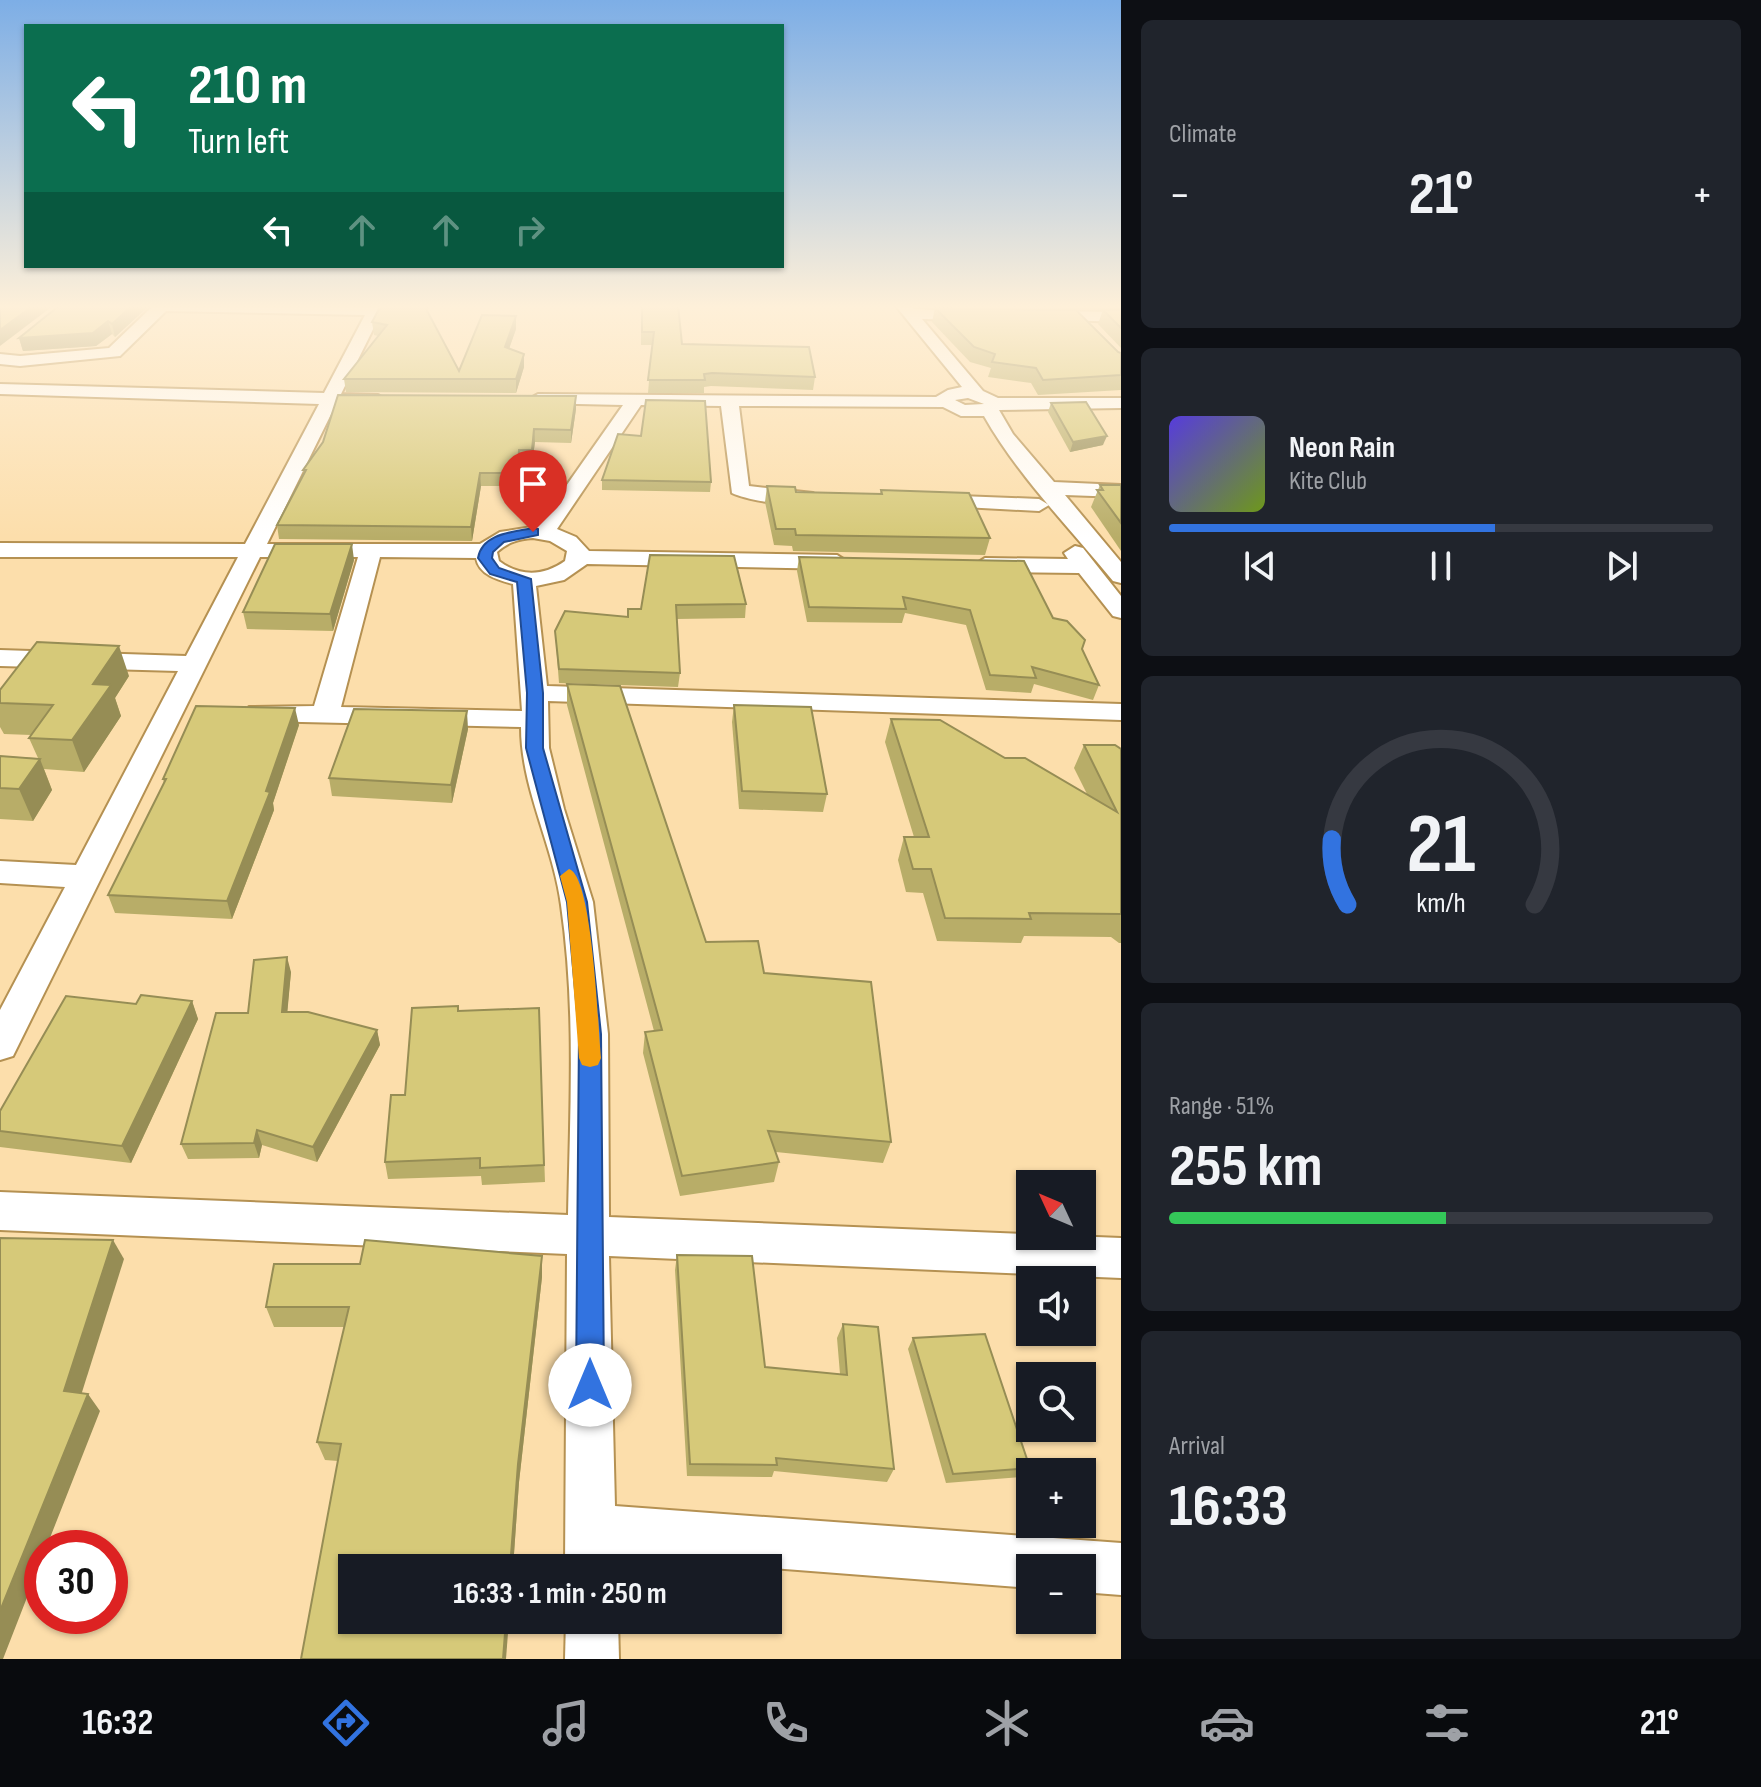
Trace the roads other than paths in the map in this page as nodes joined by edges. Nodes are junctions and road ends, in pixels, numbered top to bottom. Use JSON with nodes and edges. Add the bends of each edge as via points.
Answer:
{"nodes":[{"id":1,"x":340,"y":382,"type":"edge"},
{"id":2,"x":967,"y":382,"type":"edge"},
{"id":3,"x":0,"y":389,"type":"edge"},
{"id":4,"x":949,"y":398,"type":"junction"},
{"id":5,"x":396,"y":399,"type":"edge"},
{"id":6,"x":524,"y":399,"type":"edge"},
{"id":7,"x":636,"y":399,"type":"junction"},
{"id":8,"x":332,"y":400,"type":"junction"},
{"id":9,"x":729,"y":400,"type":"junction"},
{"id":10,"x":987,"y":403,"type":"junction"},
{"id":11,"x":1121,"y":403,"type":"edge"},
{"id":12,"x":1121,"y":491,"type":"edge"},
{"id":13,"x":826,"y":497,"type":"edge"},
{"id":14,"x":1043,"y":497,"type":"junction"},
{"id":15,"x":918,"y":501,"type":"edge"},
{"id":16,"x":544,"y":533,"type":"junction"},
{"id":17,"x":0,"y":550,"type":"edge"},
{"id":18,"x":371,"y":551,"type":"junction"},
{"id":19,"x":486,"y":551,"type":"junction"},
{"id":20,"x":254,"y":552,"type":"junction"},
{"id":21,"x":579,"y":557,"type":"junction"},
{"id":22,"x":863,"y":562,"type":"edge"},
{"id":23,"x":958,"y":564,"type":"edge"},
{"id":24,"x":1085,"y":566,"type":"junction"},
{"id":25,"x":1121,"y":576,"type":"edge"},
{"id":26,"x":524,"y":579,"type":"junction"},
{"id":27,"x":1121,"y":611,"type":"edge"},
{"id":28,"x":0,"y":658,"type":"edge"},
{"id":29,"x":197,"y":664,"type":"junction"},
{"id":30,"x":535,"y":706,"type":"junction"},
{"id":31,"x":172,"y":712,"type":"junction"},
{"id":32,"x":203,"y":712,"type":"edge"},
{"id":33,"x":1121,"y":712,"type":"edge"},
{"id":34,"x":233,"y":713,"type":"edge"},
{"id":35,"x":325,"y":715,"type":"junction"},
{"id":36,"x":0,"y":872,"type":"edge"},
{"id":37,"x":87,"y":877,"type":"junction"},
{"id":38,"x":0,"y":1045,"type":"edge"},
{"id":39,"x":0,"y":1211,"type":"edge"},
{"id":40,"x":588,"y":1234,"type":"junction"},
{"id":41,"x":1121,"y":1258,"type":"edge"},
{"id":42,"x":591,"y":1549,"type":"edge"},
{"id":43,"x":1121,"y":1569,"type":"edge"},
{"id":44,"x":592,"y":1634,"type":"edge"},
{"id":45,"x":592,"y":1659,"type":"edge"}],
"edges":[{"from":1,"to":8,"type":"street"},
{"from":2,"to":10,"type":"street"},
{"from":3,"to":8,"type":"street"},
{"from":4,"to":9,"type":"street"},
{"from":4,"to":10,"type":"street"},
{"from":4,"to":14,"type":"street"},
{"from":5,"to":8,"type":"street"},
{"from":6,"to":7,"type":"street"},
{"from":7,"to":9,"type":"street"},
{"from":7,"to":16,"type":"street"},
{"from":8,"to":20,"type":"street"},
{"from":9,"to":13,"type":"street","via":[[739,489]]},
{"from":10,"to":11,"type":"street"},
{"from":10,"to":14,"type":"street"},
{"from":12,"to":14,"type":"street"},
{"from":14,"to":15,"type":"street"},
{"from":14,"to":24,"type":"street"},
{"from":14,"to":25,"type":"street"},
{"from":16,"to":19,"type":"street","via":[[510,535]]},
{"from":16,"to":21,"type":"street","via":[[572,543]]},
{"from":17,"to":20,"type":"street"},
{"from":18,"to":19,"type":"street"},
{"from":18,"to":20,"type":"street"},
{"from":18,"to":35,"type":"street"},
{"from":19,"to":26,"type":"street","via":[[494,571]]},
{"from":20,"to":29,"type":"street"},
{"from":21,"to":22,"type":"street"},
{"from":21,"to":26,"type":"street","via":[[558,575]]},
{"from":23,"to":24,"type":"street"},
{"from":24,"to":27,"type":"street"},
{"from":26,"to":30,"type":"street"},
{"from":28,"to":29,"type":"street"},
{"from":29,"to":31,"type":"street"},
{"from":30,"to":33,"type":"street"},
{"from":30,"to":35,"type":"street"},
{"from":30,"to":40,"type":"street","via":[[535,748],[577,902],[590,1034]]},
{"from":31,"to":32,"type":"street"},
{"from":31,"to":37,"type":"street"},
{"from":34,"to":35,"type":"street"},
{"from":36,"to":37,"type":"street"},
{"from":37,"to":38,"type":"street"},
{"from":39,"to":40,"type":"street"},
{"from":40,"to":41,"type":"street"},
{"from":40,"to":42,"type":"street"},
{"from":42,"to":43,"type":"street"},
{"from":44,"to":45,"type":"street"}]}
